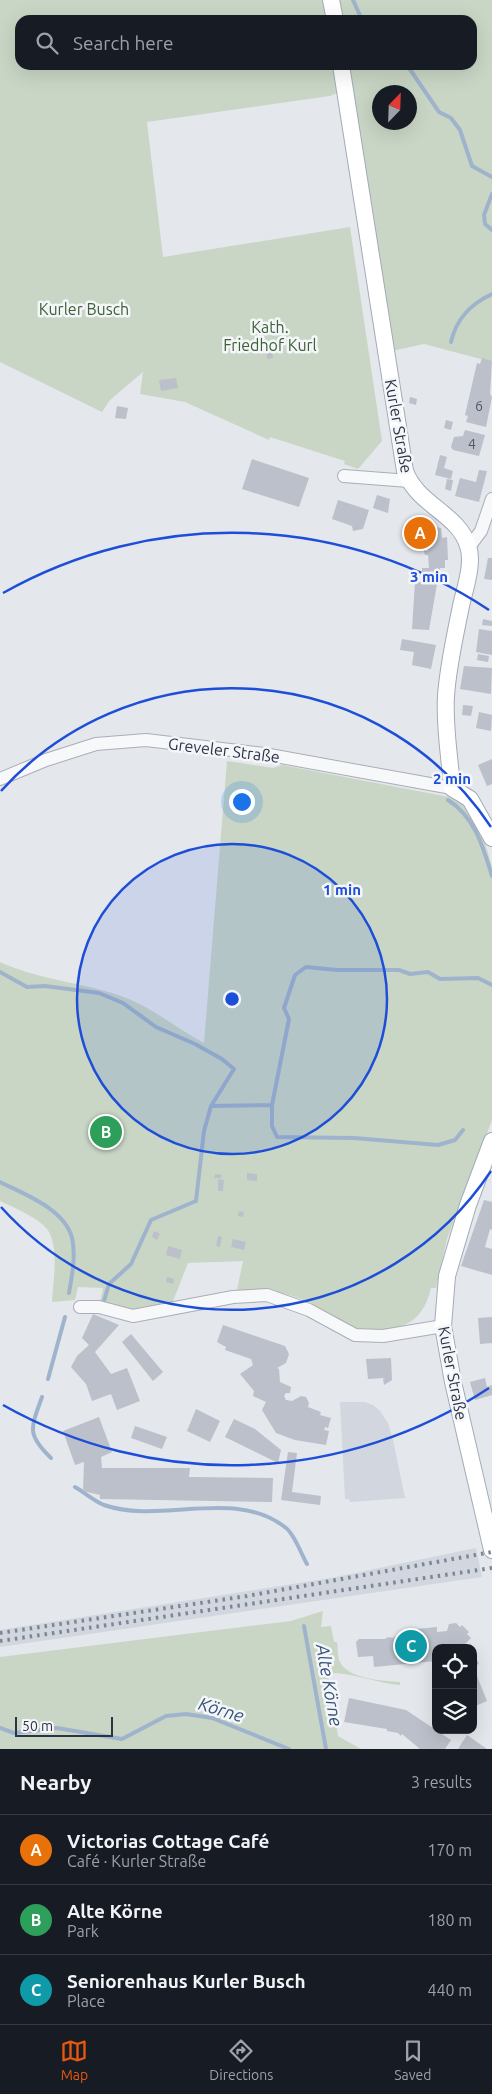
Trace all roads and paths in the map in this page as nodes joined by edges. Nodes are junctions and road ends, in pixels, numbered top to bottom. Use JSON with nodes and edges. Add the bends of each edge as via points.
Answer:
{"nodes":[{"id":1,"x":332,"y":0,"type":"edge"},
{"id":2,"x":334,"y":15,"type":"edge"},
{"id":3,"x":342,"y":70,"type":"edge"},
{"id":4,"x":344,"y":476,"type":"dead end"},
{"id":5,"x":409,"y":481,"type":"junction"},
{"id":6,"x":492,"y":500,"type":"edge"},
{"id":7,"x":469,"y":547,"type":"junction"},
{"id":8,"x":0,"y":779,"type":"edge"},
{"id":9,"x":452,"y":788,"type":"junction"},
{"id":10,"x":492,"y":838,"type":"edge"},
{"id":11,"x":492,"y":1141,"type":"edge"},
{"id":12,"x":80,"y":1307,"type":"dead end"},
{"id":13,"x":443,"y":1326,"type":"junction"},
{"id":14,"x":492,"y":1550,"type":"edge"}],
"edges":[{"from":1,"to":2,"type":"main road"},
{"from":3,"to":5,"type":"main road","name":"Kurler Straße","via":[[398,430]]},
{"from":4,"to":5,"type":"street"},
{"from":5,"to":7,"type":"main road","name":"Kurler Straße","via":[[425,501],[459,529]]},
{"from":6,"to":7,"type":"street","via":[[481,531]]},
{"from":7,"to":9,"type":"main road","via":[[446,698]]},
{"from":8,"to":9,"type":"street","name":"Greveler Straße","via":[[96,744],[146,740],[264,754]]},
{"from":9,"to":10,"type":"main road","via":[[470,799]]},
{"from":11,"to":13,"type":"main road","name":"Kurler Straße","via":[[446,1276]]},
{"from":12,"to":13,"type":"street","via":[[99,1307],[133,1316],[233,1297],[267,1296],[309,1310],[355,1336],[383,1336]]},
{"from":13,"to":14,"type":"main road","name":"Kurler Straße"}]}
